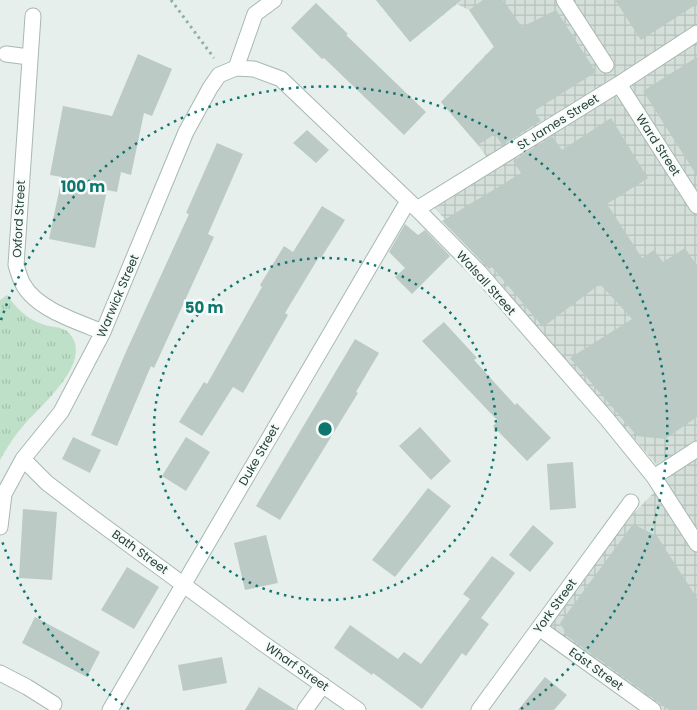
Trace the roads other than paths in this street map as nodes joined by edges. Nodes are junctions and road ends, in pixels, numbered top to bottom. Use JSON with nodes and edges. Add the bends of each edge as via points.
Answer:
{"nodes":[{"id":1,"x":274,"y":0,"type":"edge"},
{"id":2,"x":564,"y":0,"type":"edge"},
{"id":3,"x":33,"y":16,"type":"dead end"},
{"id":4,"x":697,"y":33,"type":"edge"},
{"id":5,"x":6,"y":54,"type":"dead end"},
{"id":6,"x":29,"y":57,"type":"junction"},
{"id":7,"x":606,"y":65,"type":"dead end"},
{"id":8,"x":230,"y":70,"type":"junction"},
{"id":9,"x":619,"y":84,"type":"junction"},
{"id":10,"x":412,"y":205,"type":"junction"},
{"id":11,"x":697,"y":206,"type":"edge"},
{"id":12,"x":104,"y":332,"type":"junction"},
{"id":13,"x":697,"y":448,"type":"edge"},
{"id":14,"x":22,"y":459,"type":"junction"},
{"id":15,"x":654,"y":476,"type":"junction"},
{"id":16,"x":631,"y":502,"type":"dead end"},
{"id":17,"x":0,"y":527,"type":"edge"},
{"id":18,"x":697,"y":544,"type":"edge"},
{"id":19,"x":183,"y":584,"type":"junction"},
{"id":20,"x":539,"y":628,"type":"junction"},
{"id":21,"x":261,"y":642,"type":"joint"},
{"id":22,"x":0,"y":673,"type":"edge"},
{"id":23,"x":323,"y":685,"type":"junction"},
{"id":24,"x":54,"y":704,"type":"dead end"},
{"id":25,"x":110,"y":710,"type":"edge"},
{"id":26,"x":305,"y":710,"type":"edge"},
{"id":27,"x":358,"y":710,"type":"edge"},
{"id":28,"x":479,"y":710,"type":"edge"},
{"id":29,"x":653,"y":710,"type":"edge"}],
"edges":[{"from":1,"to":8,"type":"street","via":[[255,14]]},
{"from":2,"to":7,"type":"street"},
{"from":3,"to":6,"type":"street","name":"Oxford Street"},
{"from":4,"to":9,"type":"street","name":"St James Street"},
{"from":5,"to":6,"type":"street"},
{"from":6,"to":12,"type":"street","name":"Oxford Street","via":[[16,265],[22,284],[33,297],[55,312]]},
{"from":8,"to":10,"type":"street","name":"Walsall Street","via":[[254,69],[281,79]]},
{"from":8,"to":12,"type":"street","name":"Warwick Street","via":[[219,75],[186,132]]},
{"from":9,"to":10,"type":"street","name":"St James Street"},
{"from":9,"to":11,"type":"street","name":"Ward Street"},
{"from":10,"to":15,"type":"street","name":"Walsall Street","via":[[478,272]]},
{"from":10,"to":19,"type":"street","name":"Duke Street"},
{"from":12,"to":14,"type":"street","name":"Warwick Street","via":[[61,412]]},
{"from":13,"to":15,"type":"street"},
{"from":14,"to":17,"type":"street","name":"Warwick Street","via":[[4,494]]},
{"from":14,"to":19,"type":"street","name":"Bath Street","via":[[47,483]]},
{"from":15,"to":18,"type":"street","name":"Walsall Street"},
{"from":16,"to":20,"type":"street","name":"York Street"},
{"from":19,"to":21,"type":"street","name":"Bath Street"},
{"from":19,"to":25,"type":"street","name":"Duke Street"},
{"from":20,"to":28,"type":"street","name":"York Street"},
{"from":20,"to":29,"type":"street","name":"East Street"},
{"from":21,"to":23,"type":"street","name":"Wharf Street"},
{"from":22,"to":24,"type":"street"},
{"from":23,"to":26,"type":"street"},
{"from":23,"to":27,"type":"street","name":"Wharf Street"}]}
